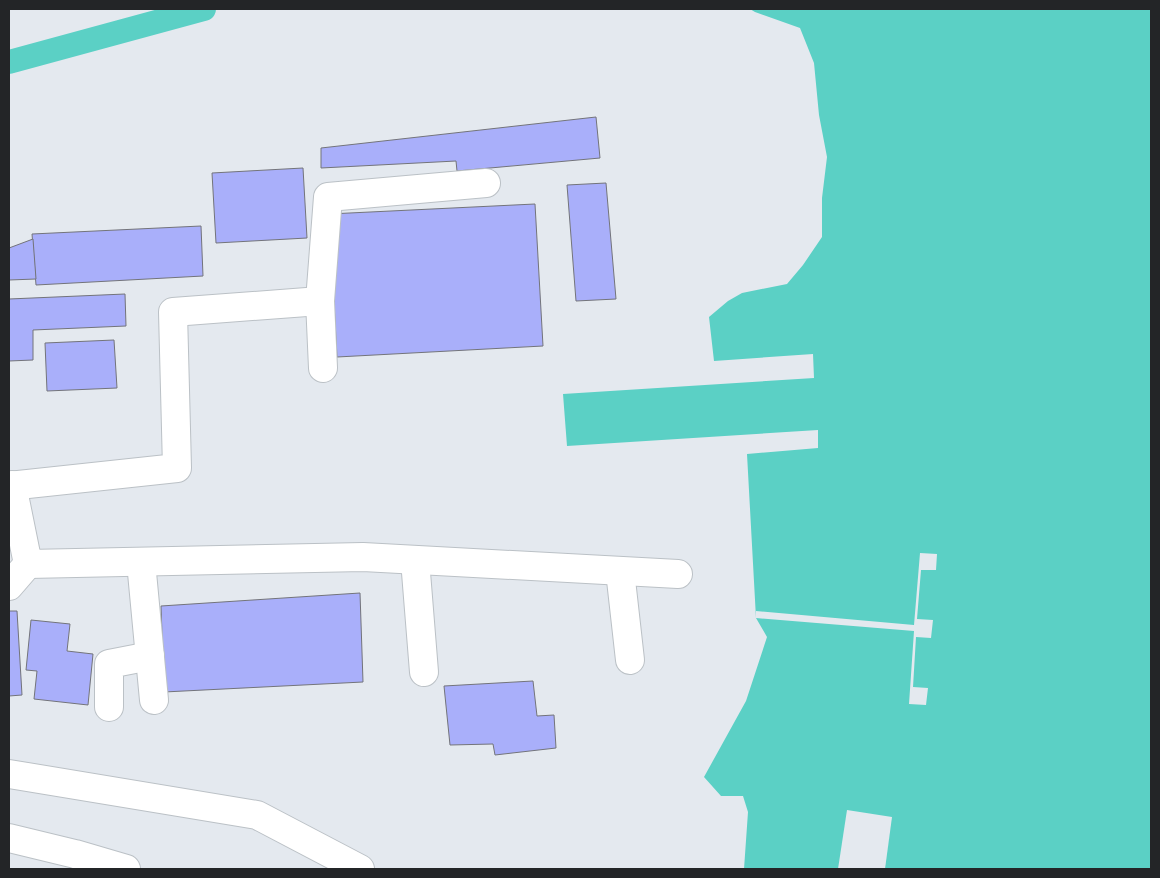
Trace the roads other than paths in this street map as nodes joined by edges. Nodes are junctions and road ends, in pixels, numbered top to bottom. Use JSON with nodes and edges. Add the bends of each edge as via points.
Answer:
{"nodes":[{"id":1,"x":486,"y":183,"type":"dead end"},
{"id":2,"x":320,"y":301,"type":"junction"},
{"id":3,"x":323,"y":368,"type":"dead end"},
{"id":4,"x":10,"y":485,"type":"edge"},
{"id":5,"x":415,"y":560,"type":"junction"},
{"id":6,"x":141,"y":562,"type":"junction"},
{"id":7,"x":28,"y":564,"type":"junction"},
{"id":8,"x":620,"y":571,"type":"junction"},
{"id":9,"x":678,"y":574,"type":"dead end"},
{"id":10,"x":9,"y":586,"type":"edge"},
{"id":11,"x":150,"y":656,"type":"junction"},
{"id":12,"x":630,"y":660,"type":"dead end"},
{"id":13,"x":424,"y":672,"type":"dead end"},
{"id":14,"x":154,"y":700,"type":"dead end"},
{"id":15,"x":108,"y":707,"type":"dead end"},
{"id":16,"x":9,"y":774,"type":"edge"},
{"id":17,"x":9,"y":838,"type":"edge"},
{"id":18,"x":126,"y":869,"type":"edge"},
{"id":19,"x":360,"y":869,"type":"edge"}],
"edges":[{"from":1,"to":2,"type":"lane","via":[[328,197]]},
{"from":2,"to":3,"type":"lane"},
{"from":2,"to":4,"type":"lane","via":[[173,312],[177,468]]},
{"from":4,"to":7,"type":"lane"},
{"from":5,"to":6,"type":"lane","via":[[363,557]]},
{"from":5,"to":8,"type":"lane"},
{"from":5,"to":13,"type":"lane"},
{"from":6,"to":7,"type":"lane"},
{"from":6,"to":11,"type":"lane"},
{"from":7,"to":10,"type":"lane"},
{"from":8,"to":9,"type":"lane"},
{"from":8,"to":12,"type":"lane"},
{"from":11,"to":14,"type":"lane"},
{"from":11,"to":15,"type":"lane","via":[[109,664]]},
{"from":16,"to":19,"type":"lane","via":[[257,815]]},
{"from":17,"to":18,"type":"lane"}]}
